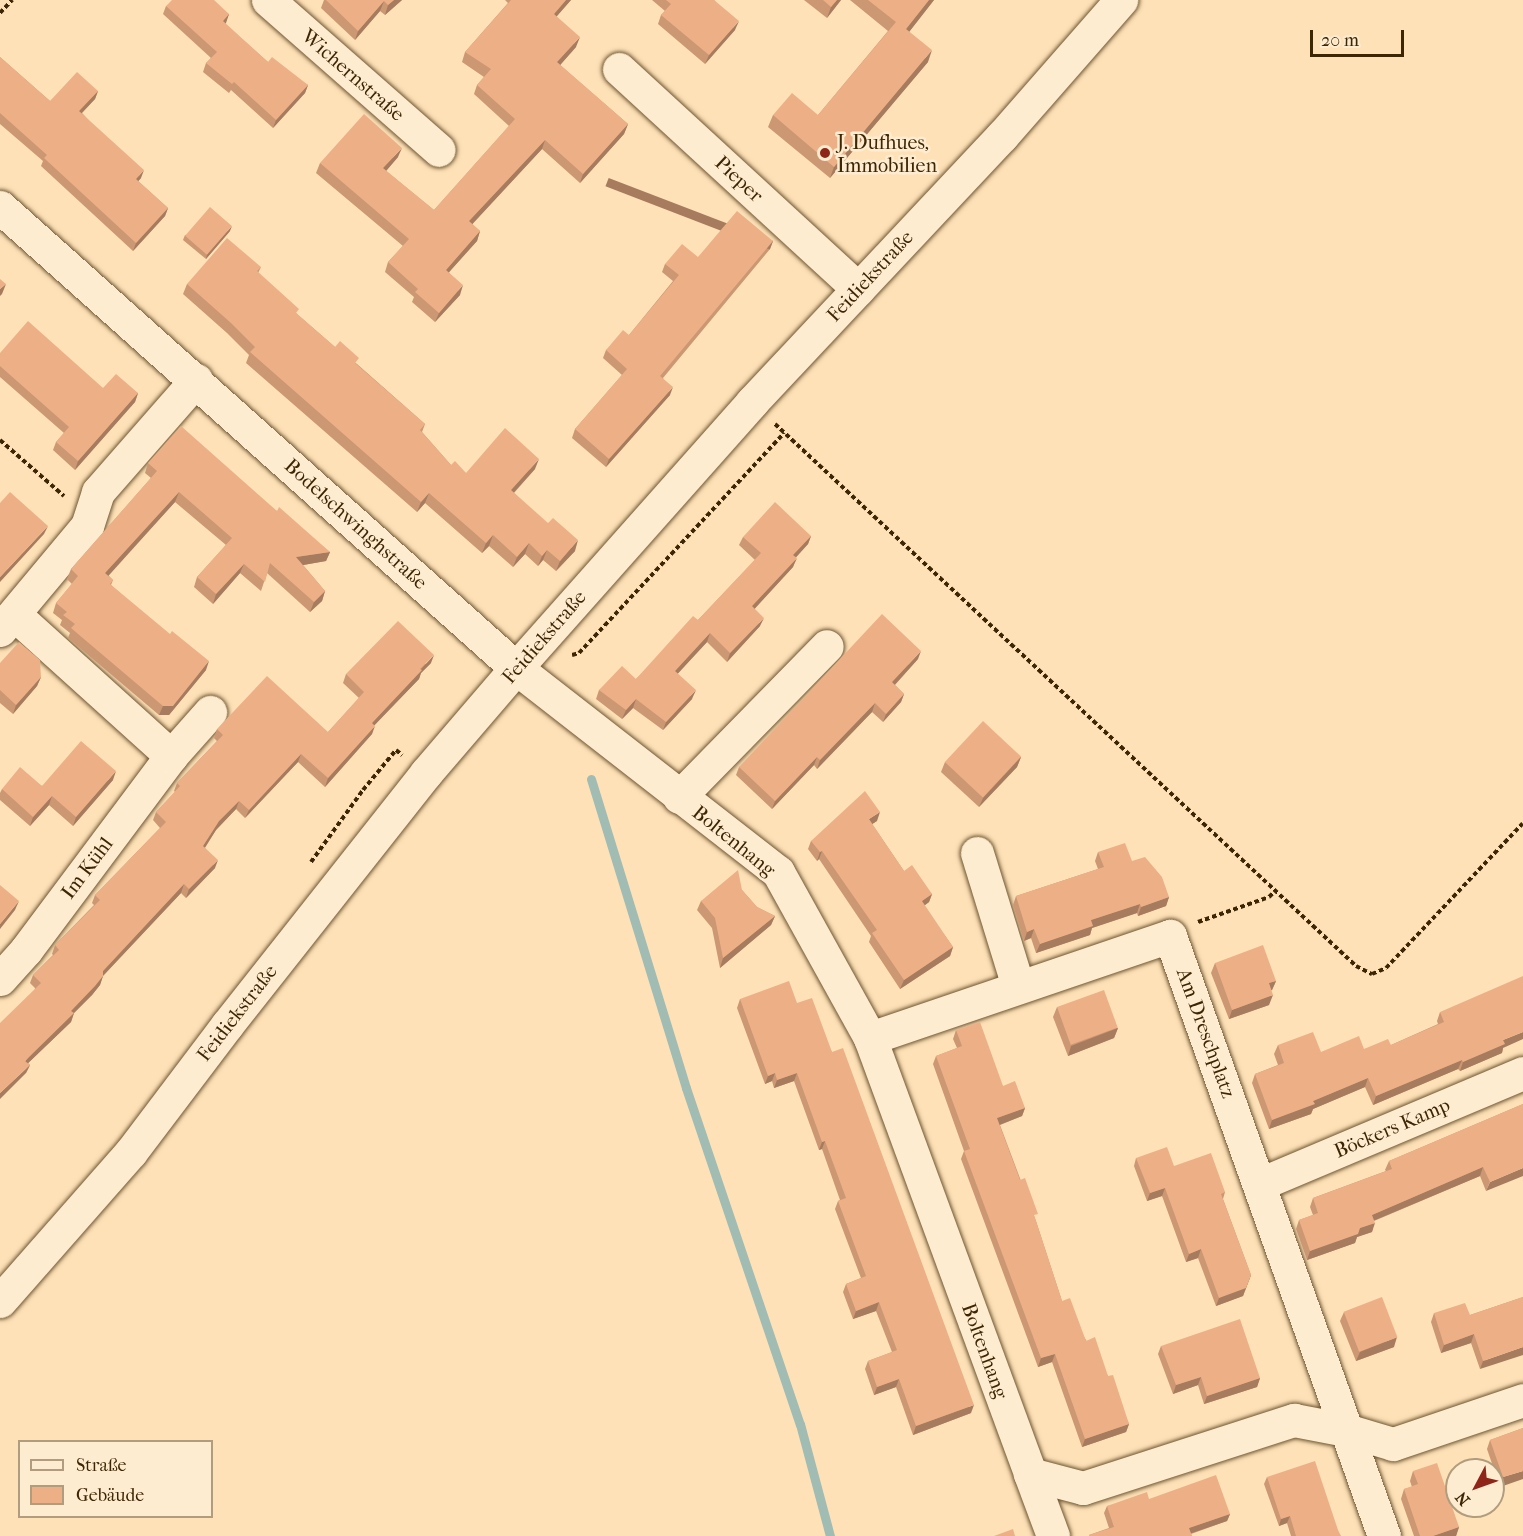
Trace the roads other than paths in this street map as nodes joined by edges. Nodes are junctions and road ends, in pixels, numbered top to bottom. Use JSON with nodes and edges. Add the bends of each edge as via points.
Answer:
{"nodes":[{"id":1,"x":268,"y":0,"type":"edge"},
{"id":2,"x":1121,"y":0,"type":"edge"},
{"id":3,"x":619,"y":69,"type":"dead end"},
{"id":4,"x":439,"y":150,"type":"dead end"},
{"id":5,"x":0,"y":207,"type":"edge"},
{"id":6,"x":858,"y":289,"type":"junction"},
{"id":7,"x":196,"y":380,"type":"junction"},
{"id":8,"x":7,"y":622,"type":"edge"},
{"id":9,"x":827,"y":646,"type":"dead end"},
{"id":10,"x":516,"y":668,"type":"junction"},
{"id":11,"x":210,"y":712,"type":"dead end"},
{"id":12,"x":171,"y":756,"type":"junction"},
{"id":13,"x":679,"y":797,"type":"junction"},
{"id":14,"x":977,"y":853,"type":"dead end"},
{"id":15,"x":0,"y":979,"type":"edge"},
{"id":16,"x":1018,"y":986,"type":"junction"},
{"id":17,"x":870,"y":1038,"type":"junction"},
{"id":18,"x":1523,"y":1073,"type":"edge"},
{"id":19,"x":1260,"y":1184,"type":"junction"},
{"id":20,"x":0,"y":1300,"type":"edge"},
{"id":21,"x":1523,"y":1400,"type":"edge"},
{"id":22,"x":1346,"y":1430,"type":"junction"},
{"id":23,"x":1030,"y":1474,"type":"junction"},
{"id":24,"x":1053,"y":1536,"type":"edge"},
{"id":25,"x":1384,"y":1536,"type":"edge"}],
"edges":[{"from":1,"to":4,"type":"street","name":"Wichernstraße"},
{"from":2,"to":6,"type":"street","name":"Feidiekstraße","via":[[1002,136]]},
{"from":3,"to":6,"type":"street","name":"Pieper"},
{"from":5,"to":7,"type":"street","name":"Bodelschwinghstraße"},
{"from":6,"to":10,"type":"street","name":"Feidiekstraße"},
{"from":7,"to":8,"type":"street","via":[[98,492],[88,522]]},
{"from":7,"to":10,"type":"street","name":"Bodelschwinghstraße"},
{"from":8,"to":12,"type":"street"},
{"from":9,"to":13,"type":"street","name":"Boltenhang"},
{"from":10,"to":13,"type":"street","name":"Boltenhang"},
{"from":10,"to":20,"type":"street","name":"Feidiekstraße","via":[[426,773],[130,1152]]},
{"from":11,"to":12,"type":"street","name":"Im Kühl"},
{"from":12,"to":15,"type":"street","name":"Im Kühl","via":[[33,941]]},
{"from":13,"to":17,"type":"street","name":"Boltenhang","via":[[778,872]]},
{"from":14,"to":16,"type":"street"},
{"from":16,"to":17,"type":"street"},
{"from":16,"to":19,"type":"street","name":"Am Dreschplatz","via":[[1170,936]]},
{"from":17,"to":23,"type":"street","name":"Boltenhang"},
{"from":18,"to":19,"type":"street","name":"Böckers Kamp"},
{"from":19,"to":22,"type":"street","name":"Am Dreschplatz"},
{"from":21,"to":22,"type":"street","via":[[1393,1444]]},
{"from":22,"to":23,"type":"street","via":[[1294,1420],[1083,1488]]},
{"from":22,"to":25,"type":"street","name":"Am Dreschplatz"},
{"from":23,"to":24,"type":"street","name":"Boltenhang"}]}
